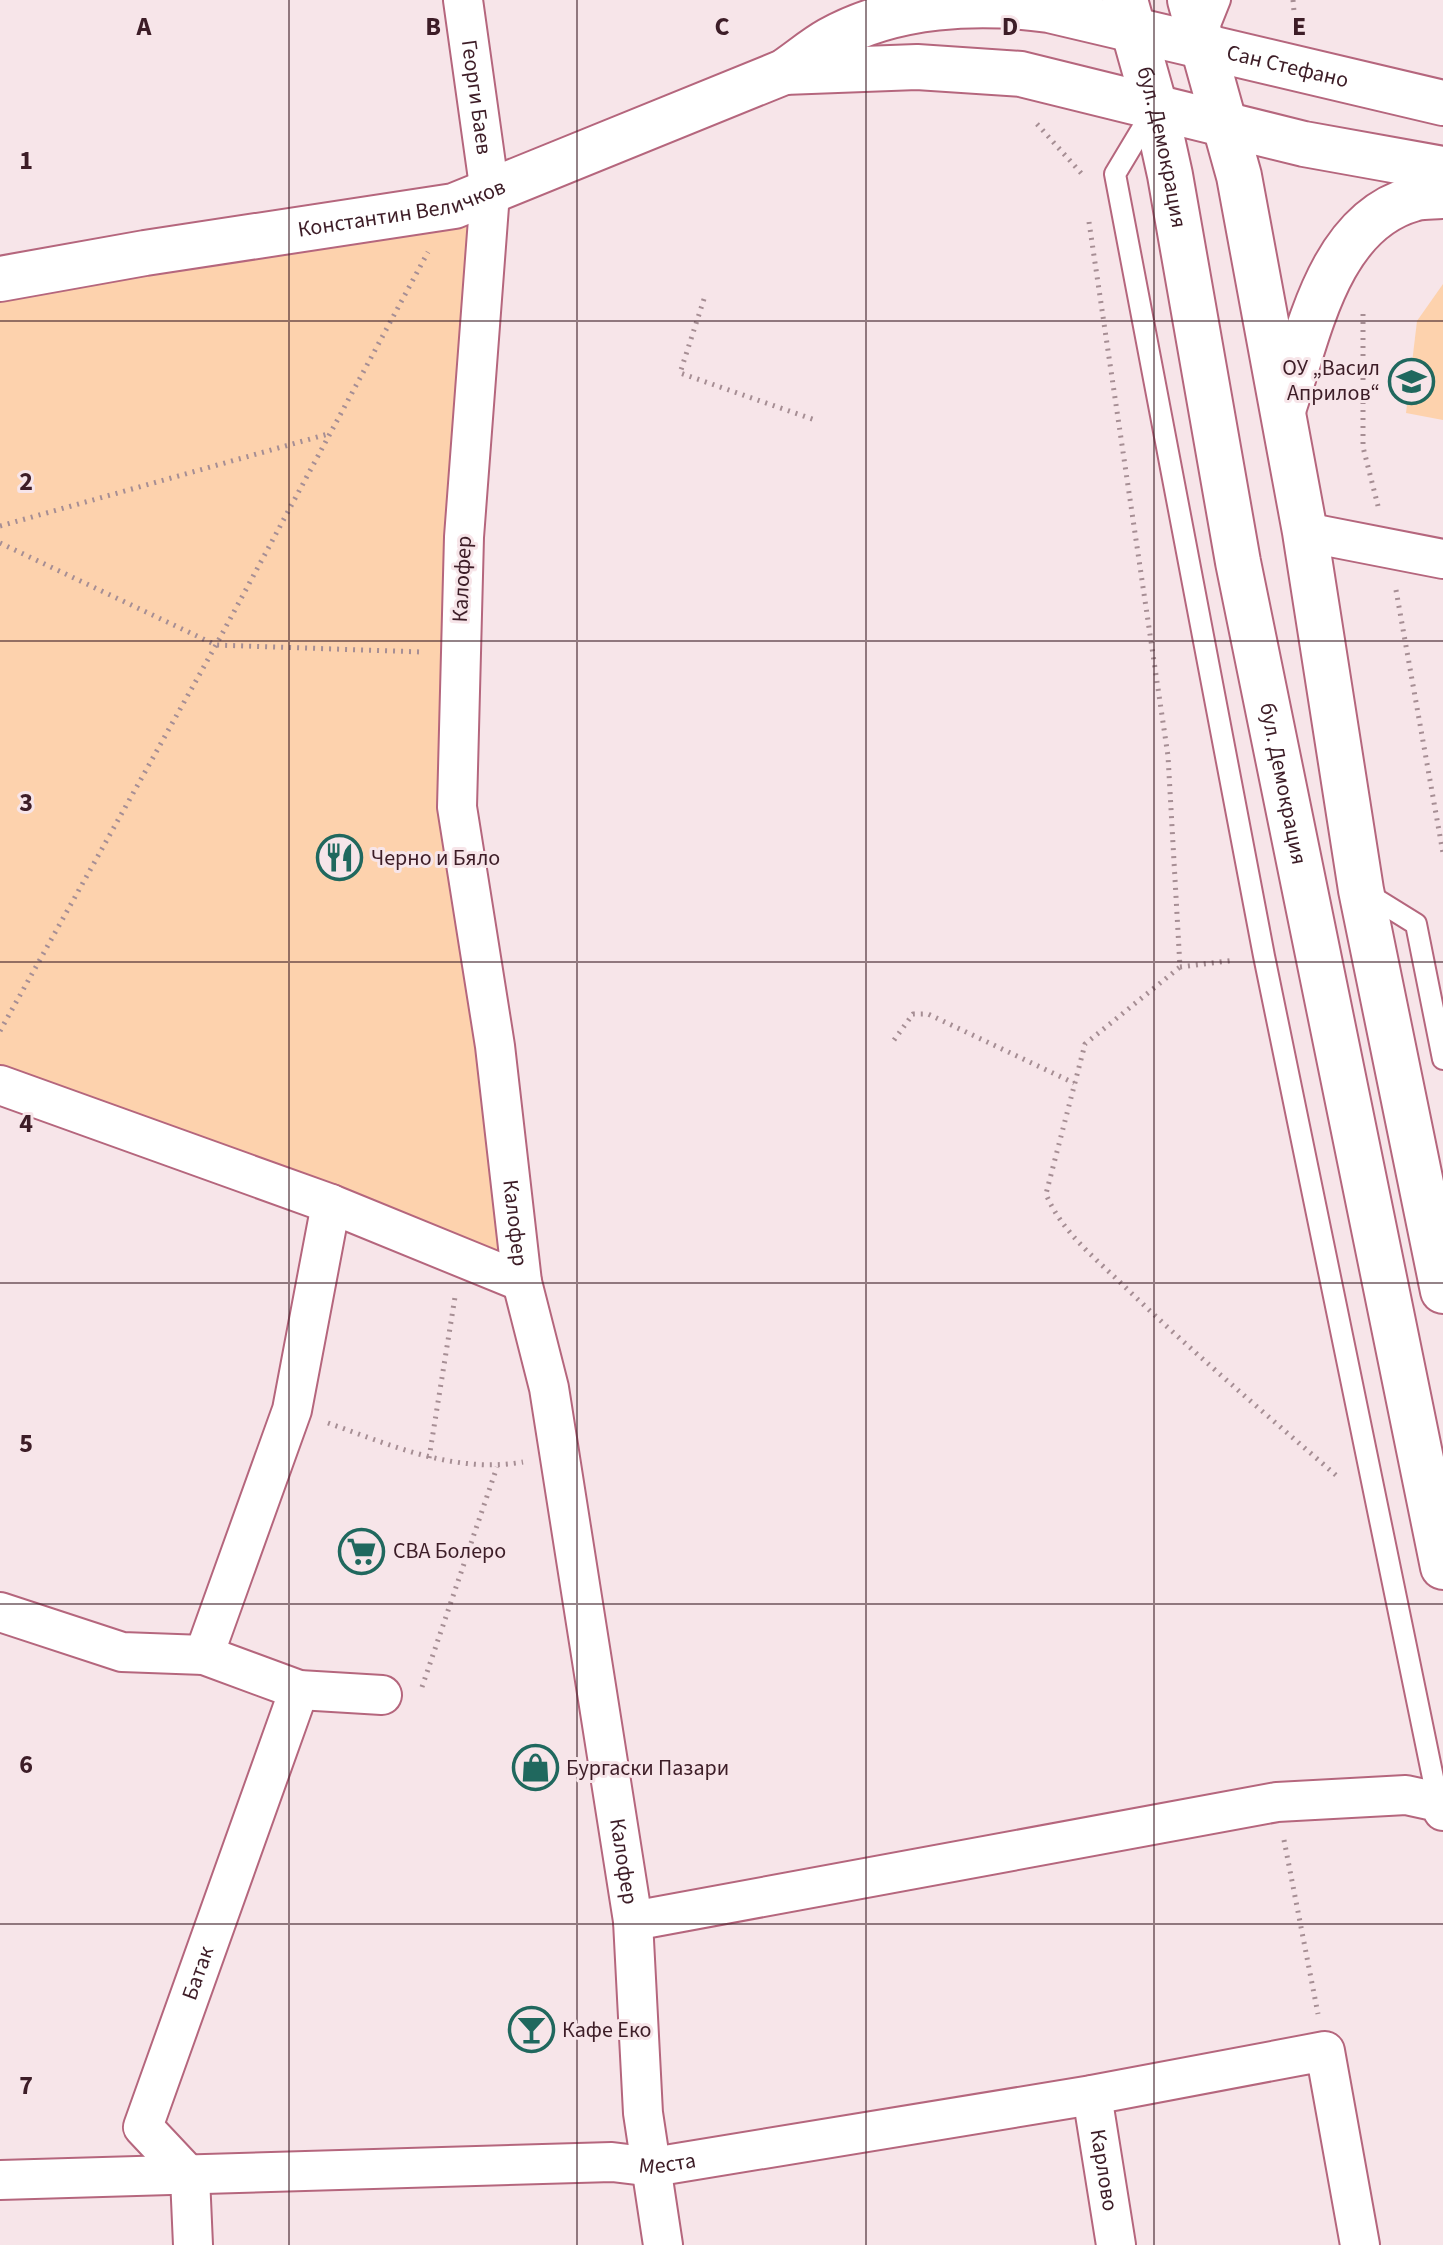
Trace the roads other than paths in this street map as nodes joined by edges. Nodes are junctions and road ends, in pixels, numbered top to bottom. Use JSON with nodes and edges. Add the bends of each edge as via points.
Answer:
{"nodes":[{"id":1,"x":463,"y":0,"type":"edge"},
{"id":2,"x":1190,"y":0,"type":"edge"},
{"id":3,"x":1220,"y":0,"type":"edge"},
{"id":4,"x":960,"y":2,"type":"edge"},
{"id":5,"x":1128,"y":15,"type":"edge"},
{"id":6,"x":1201,"y":46,"type":"junction"},
{"id":7,"x":784,"y":72,"type":"junction"},
{"id":8,"x":1443,"y":103,"type":"edge"},
{"id":9,"x":1155,"y":107,"type":"junction"},
{"id":10,"x":1225,"y":124,"type":"junction"},
{"id":11,"x":1443,"y":169,"type":"edge"},
{"id":12,"x":1443,"y":196,"type":"edge"},
{"id":13,"x":472,"y":199,"type":"junction"},
{"id":14,"x":0,"y":279,"type":"edge"},
{"id":15,"x":1282,"y":412,"type":"junction"},
{"id":16,"x":1305,"y":532,"type":"junction"},
{"id":17,"x":1443,"y":559,"type":"edge"},
{"id":18,"x":1361,"y":890,"type":"junction"},
{"id":19,"x":1443,"y":1059,"type":"edge"},
{"id":20,"x":4,"y":1099,"type":"edge"},
{"id":21,"x":331,"y":1204,"type":"junction"},
{"id":22,"x":522,"y":1282,"type":"junction"},
{"id":23,"x":1443,"y":1291,"type":"edge"},
{"id":24,"x":1443,"y":1567,"type":"edge"},
{"id":25,"x":0,"y":1612,"type":"edge"},
{"id":26,"x":204,"y":1655,"type":"junction"},
{"id":27,"x":299,"y":1690,"type":"junction"},
{"id":28,"x":382,"y":1695,"type":"road end"},
{"id":29,"x":1440,"y":1807,"type":"edge"},
{"id":30,"x":633,"y":1921,"type":"junction"},
{"id":31,"x":1092,"y":2095,"type":"junction"},
{"id":32,"x":653,"y":2167,"type":"junction"},
{"id":33,"x":190,"y":2177,"type":"junction"},
{"id":34,"x":0,"y":2180,"type":"edge"},
{"id":35,"x":193,"y":2245,"type":"edge"},
{"id":36,"x":663,"y":2245,"type":"edge"},
{"id":37,"x":1116,"y":2245,"type":"edge"},
{"id":38,"x":1360,"y":2245,"type":"edge"}],
"edges":[{"from":1,"to":13,"type":"street","name":"Георги Баев"},
{"from":2,"to":6,"type":"main road"},
{"from":3,"to":6,"type":"lane"},
{"from":4,"to":5,"type":"main road","name":"Константин Величков"},
{"from":4,"to":7,"type":"main road","name":"Константин Величков","via":[[890,17],[831,39]]},
{"from":5,"to":6,"type":"main road","name":"Сан Стефано"},
{"from":5,"to":9,"type":"main road","name":"бул. Демокрация"},
{"from":6,"to":8,"type":"main road","name":"Сан Стефано"},
{"from":6,"to":10,"type":"main road"},
{"from":7,"to":9,"type":"main road","name":"Константин Величков","via":[[983,69],[1039,77]]},
{"from":7,"to":13,"type":"main road","name":"Константин Величков"},
{"from":9,"to":10,"type":"main road"},
{"from":9,"to":24,"type":"main road","name":"бул. Демокрация","via":[[1238,562]]},
{"from":9,"to":29,"type":"lane","via":[[1115,174],[1264,956]]},
{"from":10,"to":11,"type":"main road"},
{"from":10,"to":15,"type":"main road"},
{"from":12,"to":15,"type":"main road","via":[[1412,199],[1379,216],[1346,249],[1326,286]]},
{"from":13,"to":14,"type":"main road","name":"Константин Величков"},
{"from":13,"to":22,"type":"street","name":"Калофер","via":[[457,807],[495,1046]]},
{"from":15,"to":16,"type":"main road"},
{"from":16,"to":17,"type":"street"},
{"from":16,"to":18,"type":"main road"},
{"from":18,"to":19,"type":"lane","via":[[1416,924]]},
{"from":18,"to":23,"type":"main road"},
{"from":20,"to":21,"type":"street"},
{"from":21,"to":22,"type":"street"},
{"from":21,"to":26,"type":"street","via":[[292,1410]]},
{"from":22,"to":30,"type":"street","name":"Калофер","via":[[549,1388]]},
{"from":25,"to":26,"type":"street","via":[[122,1652]]},
{"from":26,"to":27,"type":"street"},
{"from":27,"to":28,"type":"street"},
{"from":27,"to":33,"type":"street","name":"Батак","via":[[143,2127]]},
{"from":29,"to":30,"type":"street","via":[[1406,1795],[1277,1802]]},
{"from":30,"to":32,"type":"street","name":"Калофер","via":[[643,2113]]},
{"from":31,"to":32,"type":"street","name":"Места"},
{"from":31,"to":37,"type":"street","name":"Карлово"},
{"from":31,"to":38,"type":"street","name":"Места","via":[[1325,2051]]},
{"from":32,"to":33,"type":"street","name":"Места","via":[[612,2162]]},
{"from":32,"to":36,"type":"street","name":"Калофер"},
{"from":33,"to":34,"type":"street","name":"Места"},
{"from":33,"to":35,"type":"street"}]}
